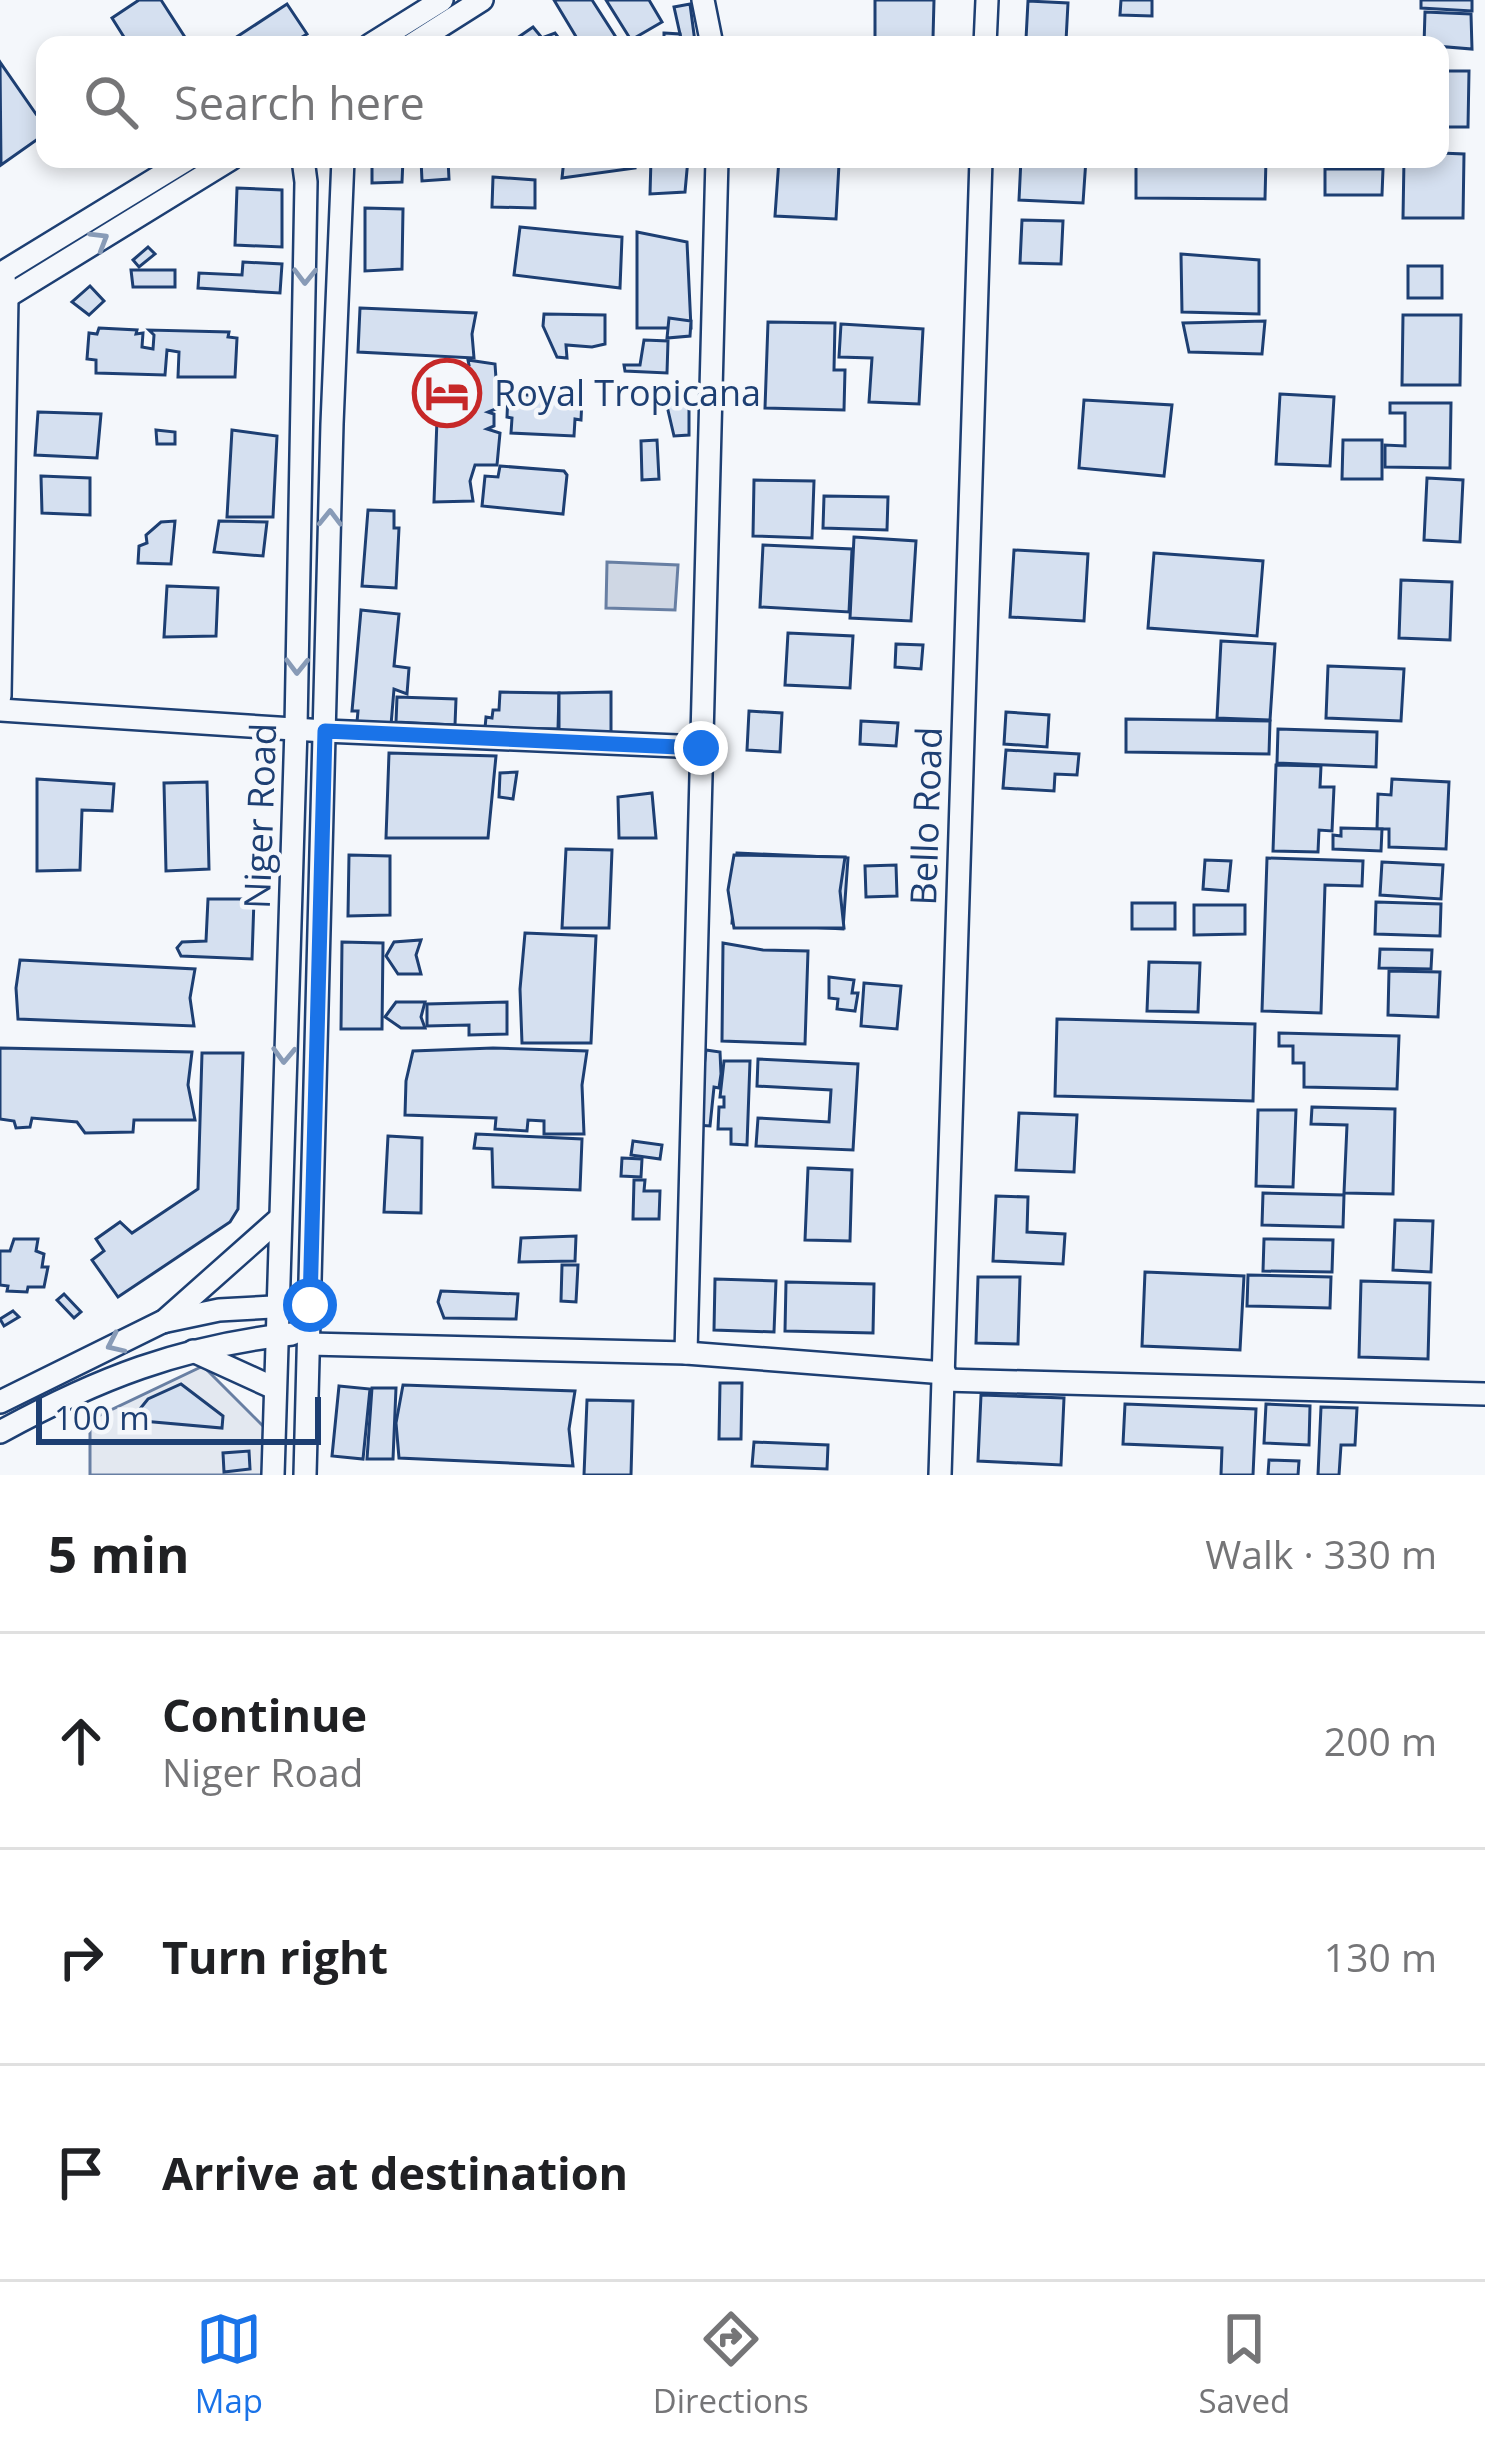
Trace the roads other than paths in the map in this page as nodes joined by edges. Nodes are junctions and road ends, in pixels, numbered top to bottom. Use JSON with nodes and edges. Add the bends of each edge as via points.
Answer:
{"nodes":[{"id":1,"x":442,"y":0,"type":"edge"},
{"id":2,"x":482,"y":0,"type":"edge"},
{"id":3,"x":704,"y":0,"type":"edge"},
{"id":4,"x":987,"y":0,"type":"edge"},
{"id":5,"x":384,"y":36,"type":"edge"},
{"id":6,"x":425,"y":36,"type":"edge"},
{"id":7,"x":710,"y":36,"type":"edge"},
{"id":8,"x":985,"y":36,"type":"edge"},
{"id":9,"x":175,"y":168,"type":"edge"},
{"id":10,"x":216,"y":168,"type":"edge"},
{"id":11,"x":304,"y":168,"type":"edge"},
{"id":12,"x":343,"y":168,"type":"edge"},
{"id":13,"x":717,"y":168,"type":"edge"},
{"id":14,"x":981,"y":168,"type":"edge"},
{"id":15,"x":3,"y":286,"type":"edge"},
{"id":16,"x":303,"y":423,"type":"junction"},
{"id":17,"x":332,"y":424,"type":"junction"},
{"id":18,"x":1,"y":637,"type":"edge"},
{"id":19,"x":0,"y":695,"type":"edge"},
{"id":20,"x":0,"y":710,"type":"edge"},
{"id":21,"x":296,"y":728,"type":"junction"},
{"id":22,"x":325,"y":731,"type":"junction"},
{"id":23,"x":701,"y":748,"type":"junction"},
{"id":24,"x":279,"y":1219,"type":"junction"},
{"id":25,"x":310,"y":1305,"type":"junction"},
{"id":26,"x":279,"y":1306,"type":"junction"},
{"id":27,"x":162,"y":1322,"type":"junction"},
{"id":28,"x":279,"y":1335,"type":"junction"},
{"id":29,"x":309,"y":1338,"type":"junction"},
{"id":30,"x":193,"y":1350,"type":"junction"},
{"id":31,"x":686,"y":1353,"type":"junction"},
{"id":32,"x":945,"y":1376,"type":"junction"},
{"id":33,"x":274,"y":1388,"type":"junction"},
{"id":34,"x":1485,"y":1394,"type":"edge"},
{"id":35,"x":0,"y":1402,"type":"edge"},
{"id":36,"x":0,"y":1432,"type":"edge"},
{"id":37,"x":273,"y":1475,"type":"edge"},
{"id":38,"x":305,"y":1475,"type":"edge"},
{"id":39,"x":940,"y":1475,"type":"edge"}],
"edges":[{"from":1,"to":5,"type":"street"},
{"from":2,"to":6,"type":"street"},
{"from":3,"to":7,"type":"street"},
{"from":4,"to":8,"type":"street"},
{"from":9,"to":15,"type":"street"},
{"from":15,"to":10,"type":"street","one_way":true},
{"from":11,"to":16,"type":"street","name":"Niger Road","one_way":true},
{"from":12,"to":17,"type":"street","name":"Niger Road"},
{"from":13,"to":23,"type":"street"},
{"from":14,"to":32,"type":"street","name":"Bello Road"},
{"from":15,"to":18,"type":"street"},
{"from":16,"to":17,"type":"street"},
{"from":16,"to":21,"type":"street","name":"Niger Road","one_way":true},
{"from":22,"to":17,"type":"street","name":"Niger Road","one_way":true},
{"from":18,"to":19,"type":"street"},
{"from":20,"to":21,"type":"street"},
{"from":21,"to":22,"type":"street"},
{"from":21,"to":24,"type":"street","name":"Niger Road","one_way":true},
{"from":22,"to":23,"type":"street"},
{"from":22,"to":25,"type":"street","name":"Niger Road"},
{"from":23,"to":31,"type":"street"},
{"from":24,"to":26,"type":"street","name":"Niger Road"},
{"from":24,"to":27,"type":"street"},
{"from":25,"to":26,"type":"street"},
{"from":25,"to":29,"type":"street","name":"Niger Road"},
{"from":26,"to":27,"type":"street"},
{"from":26,"to":28,"type":"street","name":"Niger Road"},
{"from":27,"to":35,"type":"street","one_way":true},
{"from":28,"to":29,"type":"street"},
{"from":28,"to":30,"type":"street"},
{"from":28,"to":33,"type":"street","name":"Niger Road"},
{"from":29,"to":31,"type":"street"},
{"from":29,"to":38,"type":"street","name":"Niger Road"},
{"from":30,"to":33,"type":"street"},
{"from":30,"to":36,"type":"street","via":[[109,1377]]},
{"from":31,"to":32,"type":"street"},
{"from":32,"to":34,"type":"street"},
{"from":32,"to":39,"type":"street","name":"Bello Road"},
{"from":33,"to":37,"type":"street","name":"Niger Road"}]}
